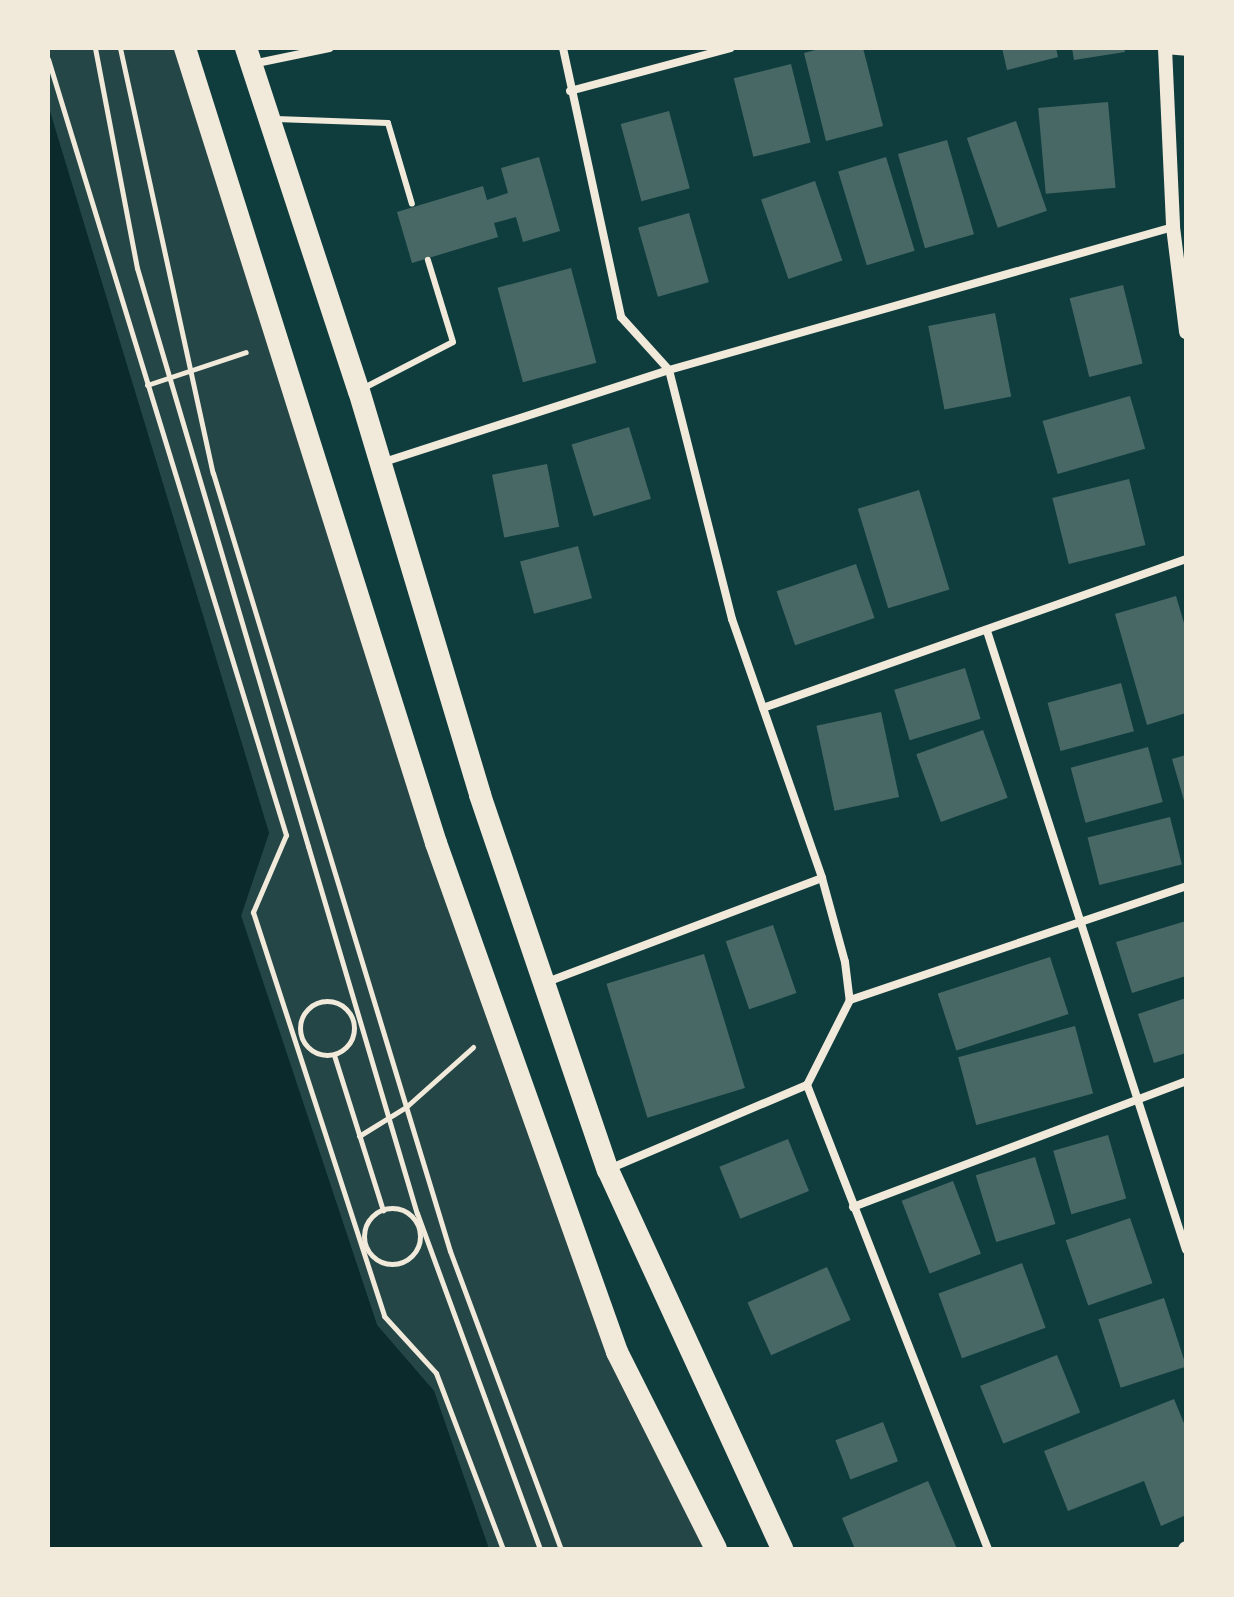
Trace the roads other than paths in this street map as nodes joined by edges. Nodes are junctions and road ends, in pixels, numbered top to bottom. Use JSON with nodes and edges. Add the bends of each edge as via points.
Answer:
{"nodes":[{"id":1,"x":185,"y":48,"type":"edge"},
{"id":2,"x":329,"y":48,"type":"edge"},
{"id":3,"x":563,"y":48,"type":"edge"},
{"id":4,"x":730,"y":48,"type":"edge"},
{"id":5,"x":1165,"y":49,"type":"edge"},
{"id":6,"x":1186,"y":52,"type":"edge"},
{"id":7,"x":248,"y":56,"type":"edge"},
{"id":8,"x":570,"y":91,"type":"junction"},
{"id":9,"x":268,"y":118,"type":"junction"},
{"id":10,"x":412,"y":204,"type":"dead end"},
{"id":11,"x":1173,"y":227,"type":"junction"},
{"id":12,"x":428,"y":260,"type":"dead end"},
{"id":13,"x":1186,"y":332,"type":"edge"},
{"id":14,"x":669,"y":370,"type":"junction"},
{"id":15,"x":359,"y":391,"type":"junction"},
{"id":16,"x":381,"y":463,"type":"junction"},
{"id":17,"x":1186,"y":559,"type":"edge"},
{"id":18,"x":987,"y":631,"type":"junction"},
{"id":19,"x":763,"y":708,"type":"junction"},
{"id":20,"x":822,"y":878,"type":"junction"},
{"id":21,"x":1186,"y":886,"type":"edge"},
{"id":22,"x":1082,"y":926,"type":"junction"},
{"id":23,"x":547,"y":982,"type":"junction"},
{"id":24,"x":850,"y":1000,"type":"junction"},
{"id":25,"x":1186,"y":1081,"type":"edge"},
{"id":26,"x":807,"y":1085,"type":"junction"},
{"id":27,"x":1134,"y":1098,"type":"junction"},
{"id":28,"x":608,"y":1170,"type":"junction"},
{"id":29,"x":853,"y":1207,"type":"junction"},
{"id":30,"x":1186,"y":1250,"type":"edge"},
{"id":31,"x":716,"y":1549,"type":"edge"},
{"id":32,"x":782,"y":1549,"type":"edge"},
{"id":33,"x":988,"y":1549,"type":"edge"}],
"edges":[{"from":1,"to":31,"type":"highway","via":[[442,858],[617,1352]]},
{"from":2,"to":7,"type":"street"},
{"from":3,"to":8,"type":"street"},
{"from":4,"to":8,"type":"street"},
{"from":5,"to":6,"type":"street"},
{"from":5,"to":11,"type":"street"},
{"from":7,"to":9,"type":"highway"},
{"from":8,"to":14,"type":"street","via":[[621,317]]},
{"from":9,"to":10,"type":"lane","via":[[388,123]]},
{"from":9,"to":15,"type":"highway"},
{"from":11,"to":13,"type":"street"},
{"from":11,"to":14,"type":"street"},
{"from":12,"to":15,"type":"lane","via":[[453,342]]},
{"from":14,"to":16,"type":"street"},
{"from":14,"to":19,"type":"street","via":[[732,619]]},
{"from":15,"to":16,"type":"highway"},
{"from":16,"to":23,"type":"highway","via":[[480,795]]},
{"from":17,"to":18,"type":"street"},
{"from":18,"to":19,"type":"street"},
{"from":18,"to":22,"type":"street"},
{"from":19,"to":20,"type":"street"},
{"from":20,"to":23,"type":"street"},
{"from":20,"to":24,"type":"street"},
{"from":21,"to":22,"type":"street"},
{"from":22,"to":24,"type":"street"},
{"from":22,"to":27,"type":"street"},
{"from":23,"to":28,"type":"highway"},
{"from":24,"to":26,"type":"street"},
{"from":25,"to":27,"type":"street"},
{"from":26,"to":28,"type":"street"},
{"from":26,"to":29,"type":"street"},
{"from":27,"to":29,"type":"street"},
{"from":27,"to":30,"type":"street"},
{"from":28,"to":32,"type":"highway"},
{"from":29,"to":33,"type":"street"}]}
